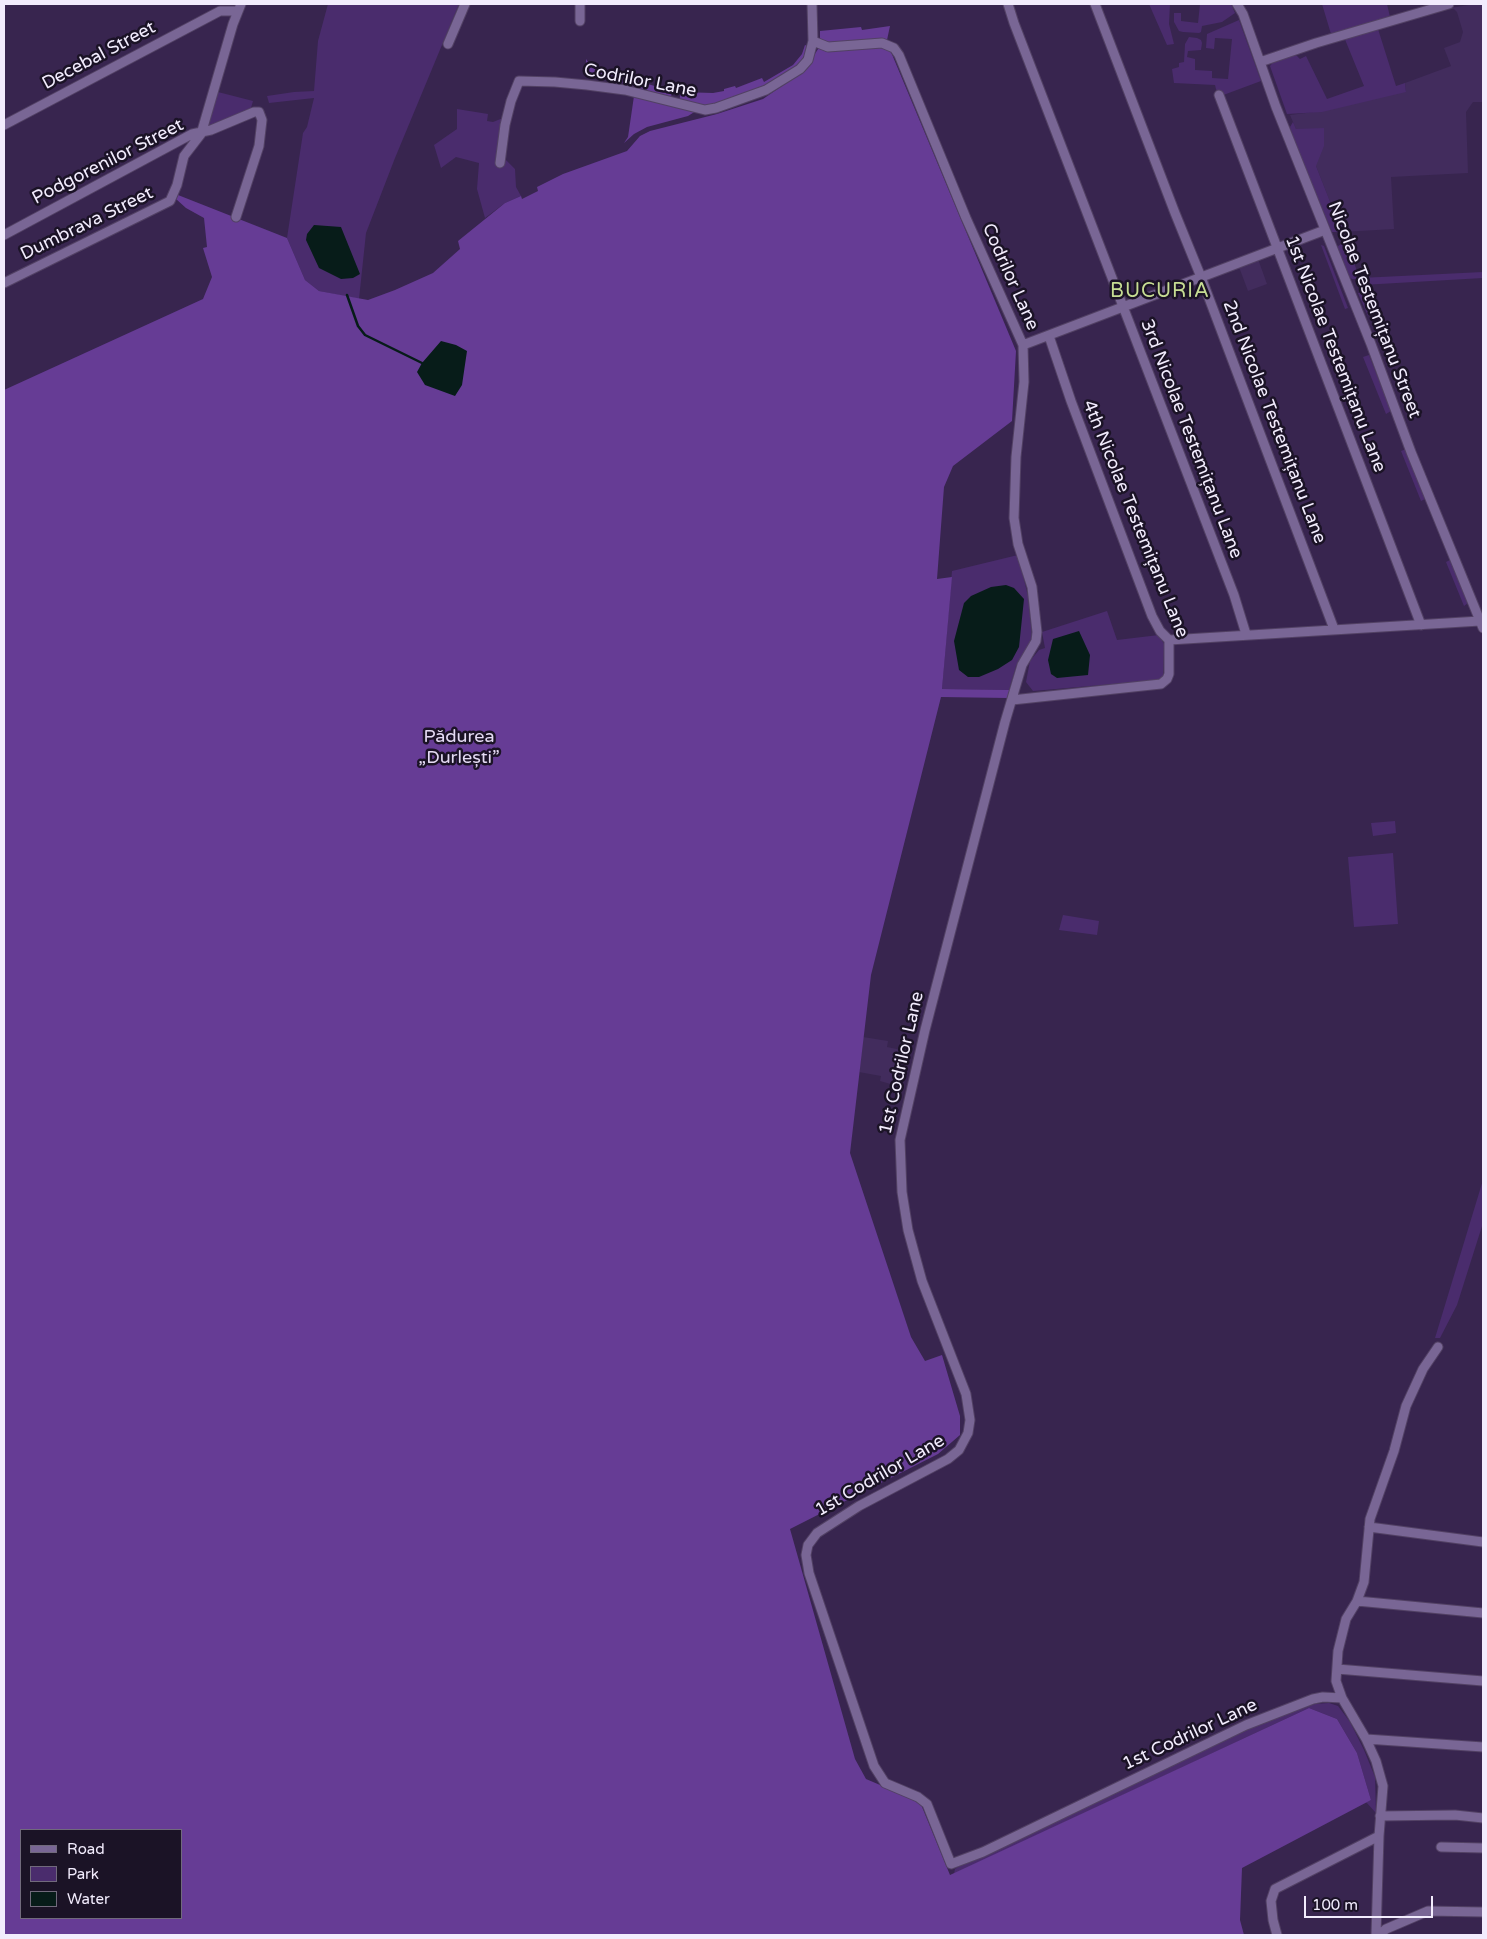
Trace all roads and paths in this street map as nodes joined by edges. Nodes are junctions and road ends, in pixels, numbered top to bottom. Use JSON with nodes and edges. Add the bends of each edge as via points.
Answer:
{"nodes":[{"id":1,"x":465,"y":4,"type":"edge"},
{"id":2,"x":580,"y":4,"type":"edge"},
{"id":3,"x":812,"y":4,"type":"edge"},
{"id":4,"x":1008,"y":4,"type":"edge"},
{"id":5,"x":1095,"y":4,"type":"edge"},
{"id":6,"x":1237,"y":4,"type":"edge"},
{"id":7,"x":1450,"y":4,"type":"edge"},
{"id":8,"x":239,"y":7,"type":"edge"},
{"id":9,"x":580,"y":21,"type":"dead end"},
{"id":10,"x":813,"y":42,"type":"junction"},
{"id":11,"x":448,"y":44,"type":"dead end"},
{"id":12,"x":1260,"y":62,"type":"junction"},
{"id":13,"x":1219,"y":95,"type":"dead end"},
{"id":14,"x":4,"y":125,"type":"edge"},
{"id":15,"x":201,"y":134,"type":"junction"},
{"id":16,"x":500,"y":163,"type":"dead end"},
{"id":17,"x":236,"y":217,"type":"dead end"},
{"id":18,"x":1325,"y":230,"type":"junction"},
{"id":19,"x":4,"y":235,"type":"edge"},
{"id":20,"x":1277,"y":248,"type":"junction"},
{"id":21,"x":1201,"y":277,"type":"junction"},
{"id":22,"x":4,"y":283,"type":"edge"},
{"id":23,"x":1123,"y":308,"type":"junction"},
{"id":24,"x":1049,"y":336,"type":"junction"},
{"id":25,"x":1023,"y":345,"type":"junction"},
{"id":26,"x":1482,"y":624,"type":"edge"},
{"id":27,"x":1421,"y":626,"type":"junction"},
{"id":28,"x":1334,"y":629,"type":"junction"},
{"id":29,"x":1246,"y":634,"type":"junction"},
{"id":30,"x":1169,"y":640,"type":"junction"},
{"id":31,"x":1012,"y":700,"type":"junction"},
{"id":32,"x":1438,"y":1347,"type":"dead end"},
{"id":33,"x":1369,"y":1527,"type":"junction"},
{"id":34,"x":1483,"y":1542,"type":"edge"},
{"id":35,"x":1357,"y":1601,"type":"junction"},
{"id":36,"x":1483,"y":1612,"type":"edge"},
{"id":37,"x":1336,"y":1668,"type":"junction"},
{"id":38,"x":1483,"y":1681,"type":"edge"},
{"id":39,"x":1342,"y":1698,"type":"junction"},
{"id":40,"x":1366,"y":1739,"type":"junction"},
{"id":41,"x":1483,"y":1747,"type":"edge"},
{"id":42,"x":1380,"y":1816,"type":"junction"},
{"id":43,"x":1483,"y":1818,"type":"edge"},
{"id":44,"x":1379,"y":1836,"type":"junction"},
{"id":45,"x":1441,"y":1847,"type":"dead end"},
{"id":46,"x":1483,"y":1848,"type":"edge"},
{"id":47,"x":1483,"y":1912,"type":"edge"},
{"id":48,"x":1277,"y":1935,"type":"edge"},
{"id":49,"x":1378,"y":1935,"type":"edge"}],
"edges":[{"from":1,"to":11,"type":"street"},
{"from":2,"to":9,"type":"street"},
{"from":3,"to":10,"type":"street","name":"Codrilor Lane"},
{"from":4,"to":23,"type":"street","name":"3rd Nicolae Testemițanu Lane"},
{"from":5,"to":21,"type":"street","name":"2nd Nicolae Testemițanu Lane"},
{"from":6,"to":12,"type":"street","name":"Nicolae Testemițanu Street"},
{"from":7,"to":12,"type":"street"},
{"from":8,"to":14,"type":"street","name":"Decebal Street","via":[[220,11]]},
{"from":8,"to":15,"type":"street","name":"Podgorenilor Street"},
{"from":10,"to":16,"type":"street","name":"Codrilor Lane","via":[[808,60],[800,69],[766,90],[705,110],[606,88],[519,81],[511,100]]},
{"from":10,"to":25,"type":"street","name":"Codrilor Lane","via":[[828,47],[882,43],[894,48],[899,55]]},
{"from":12,"to":18,"type":"street","name":"Nicolae Testemițanu Street"},
{"from":13,"to":20,"type":"street","name":"1st Nicolae Testemițanu Lane"},
{"from":15,"to":17,"type":"street","name":"Podgorenilor Street","via":[[254,112],[262,116],[259,146]]},
{"from":15,"to":19,"type":"street","name":"Podgorenilor Street","via":[[192,134]]},
{"from":15,"to":22,"type":"street","name":"Dumbrava Street","via":[[184,156],[170,202]]},
{"from":18,"to":20,"type":"street"},
{"from":18,"to":26,"type":"street","name":"Nicolae Testemițanu Street","via":[[1443,533]]},
{"from":20,"to":21,"type":"street"},
{"from":20,"to":27,"type":"street","name":"1st Nicolae Testemițanu Lane"},
{"from":21,"to":23,"type":"street"},
{"from":21,"to":28,"type":"street","name":"2nd Nicolae Testemițanu Lane"},
{"from":23,"to":24,"type":"street"},
{"from":23,"to":29,"type":"street","name":"3rd Nicolae Testemițanu Lane","via":[[1211,534]]},
{"from":24,"to":25,"type":"street"},
{"from":24,"to":30,"type":"street","name":"4th Nicolae Testemițanu Lane","via":[[1070,401],[1152,616]]},
{"from":25,"to":31,"type":"street","name":"Codrilor Lane","via":[[1024,382],[1014,518],[1018,544],[1032,587],[1037,632],[1036,641],[1022,665]]},
{"from":26,"to":27,"type":"street"},
{"from":27,"to":28,"type":"street"},
{"from":28,"to":29,"type":"street"},
{"from":29,"to":30,"type":"street"},
{"from":30,"to":31,"type":"street","name":"4th Nicolae Testemițanu Lane","via":[[1169,674],[1161,684]]},
{"from":31,"to":39,"type":"street","name":"1st Codrilor Lane","via":[[924,1030],[902,1128],[900,1152],[908,1230],[922,1281],[966,1394],[970,1420],[968,1433],[959,1450],[948,1459],[853,1509],[817,1532],[808,1545],[806,1555],[809,1573],[874,1766],[884,1783],[927,1804],[951,1864],[1246,1725],[1313,1699]]},
{"from":32,"to":33,"type":"street","via":[[1423,1369],[1406,1406]]},
{"from":33,"to":34,"type":"street"},
{"from":33,"to":35,"type":"street","via":[[1366,1573]]},
{"from":35,"to":36,"type":"street"},
{"from":35,"to":37,"type":"street","via":[[1343,1628]]},
{"from":37,"to":38,"type":"street"},
{"from":37,"to":39,"type":"street","via":[[1336,1682]]},
{"from":39,"to":40,"type":"street"},
{"from":40,"to":41,"type":"street"},
{"from":40,"to":42,"type":"street","via":[[1383,1786]]},
{"from":42,"to":43,"type":"street"},
{"from":42,"to":44,"type":"street"},
{"from":44,"to":48,"type":"street","via":[[1275,1889],[1271,1901]]},
{"from":44,"to":49,"type":"street"},
{"from":45,"to":46,"type":"street"},
{"from":47,"to":49,"type":"street","via":[[1428,1911]]}]}
